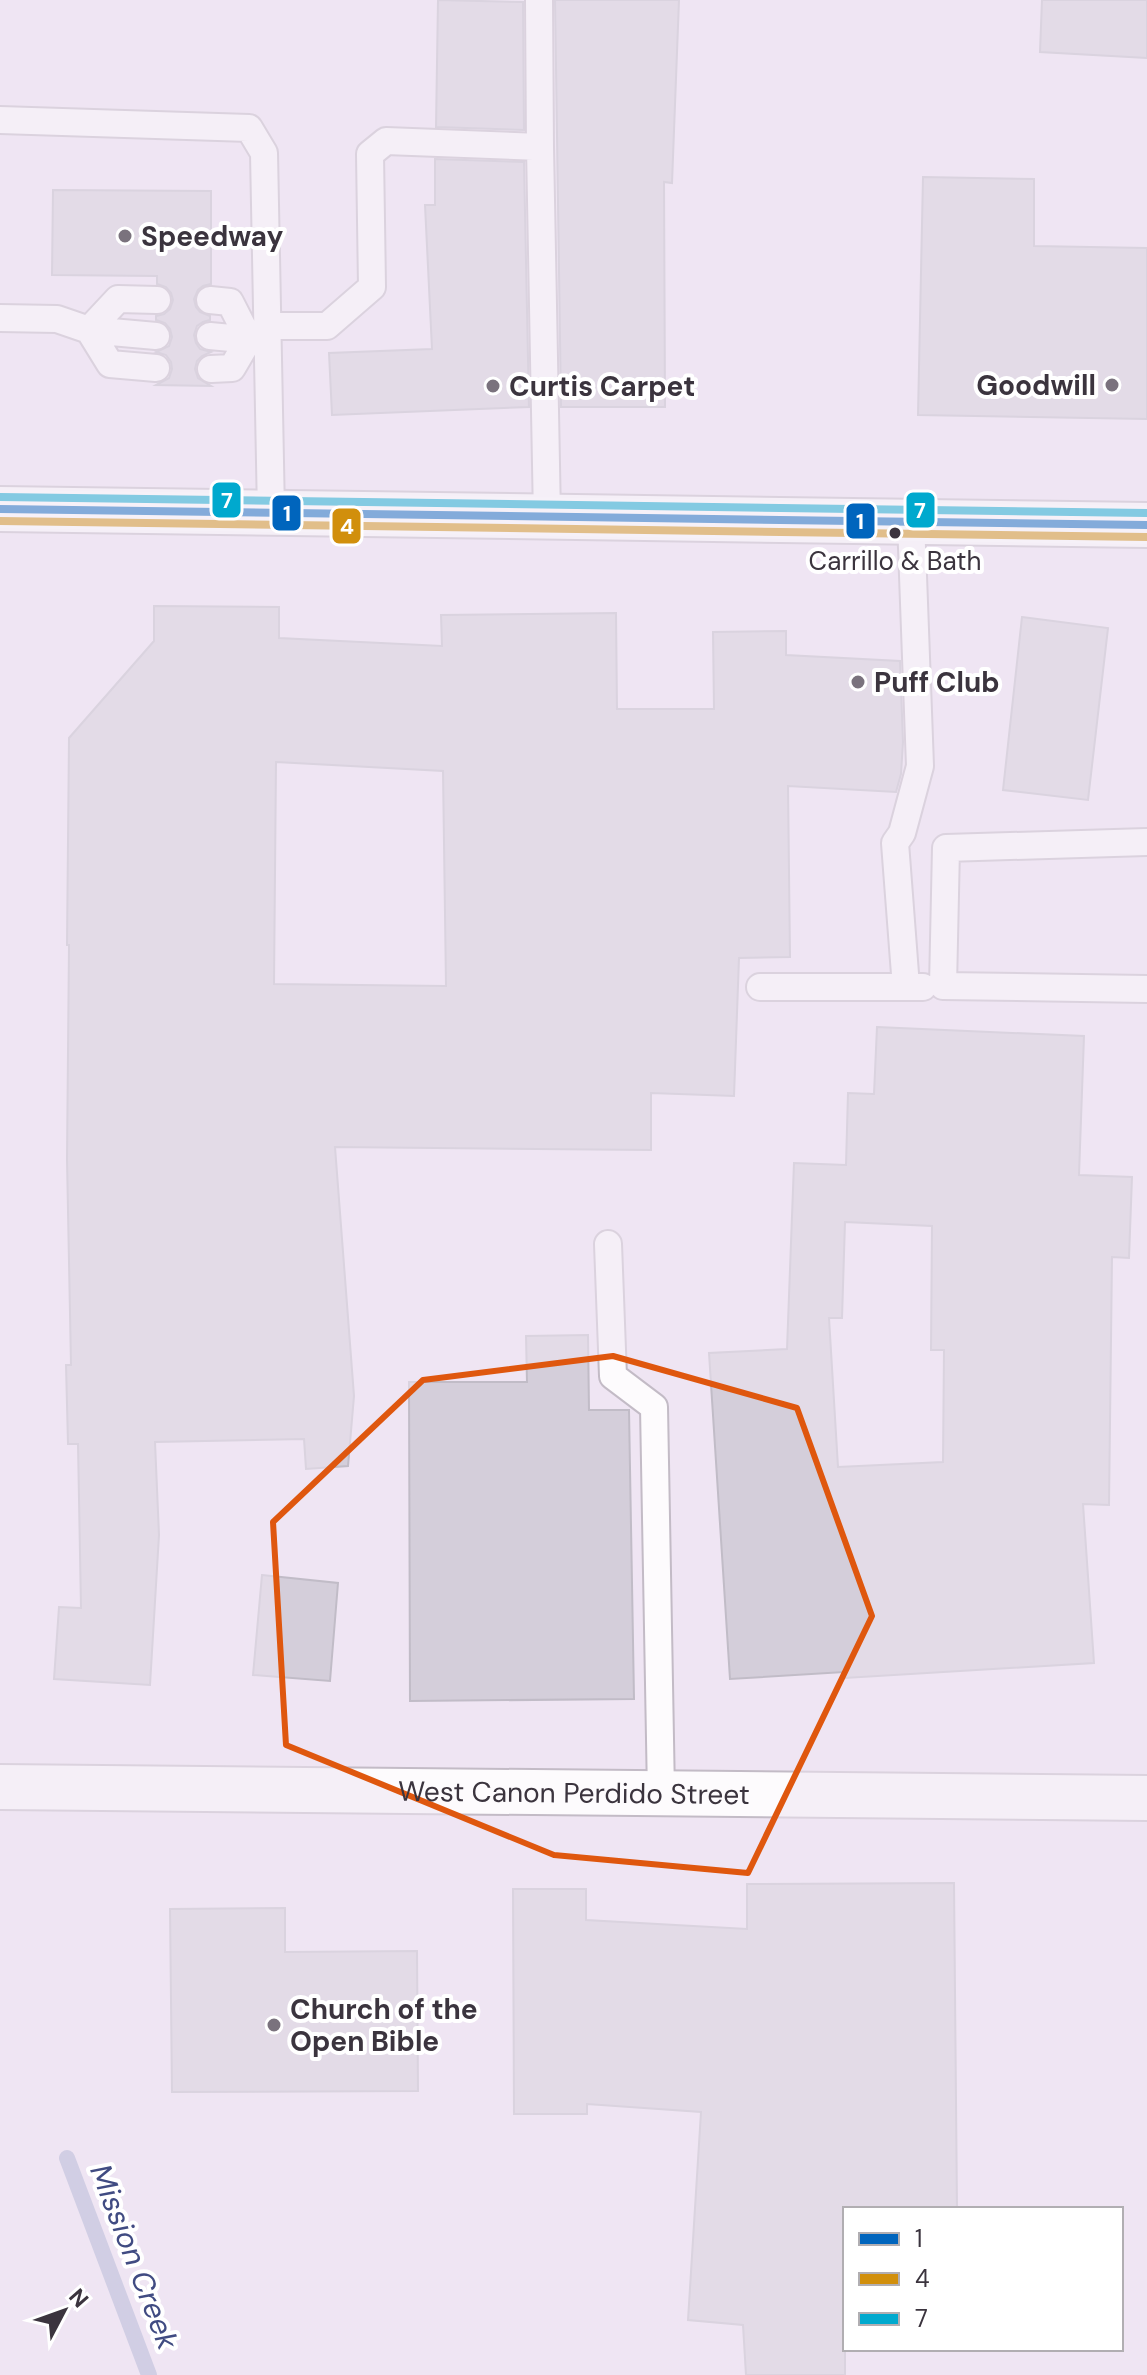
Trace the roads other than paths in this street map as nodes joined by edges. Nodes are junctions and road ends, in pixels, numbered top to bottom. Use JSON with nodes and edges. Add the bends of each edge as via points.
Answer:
{"nodes":[{"id":1,"x":539,"y":0,"type":"edge"},
{"id":2,"x":0,"y":120,"type":"edge"},
{"id":3,"x":540,"y":147,"type":"junction"},
{"id":4,"x":157,"y":300,"type":"dead end"},
{"id":5,"x":210,"y":300,"type":"dead end"},
{"id":6,"x":0,"y":318,"type":"edge"},
{"id":7,"x":89,"y":330,"type":"junction"},
{"id":8,"x":262,"y":335,"type":"junction"},
{"id":9,"x":156,"y":336,"type":"dead end"},
{"id":10,"x":210,"y":336,"type":"dead end"},
{"id":11,"x":156,"y":368,"type":"dead end"},
{"id":12,"x":211,"y":369,"type":"dead end"},
{"id":13,"x":0,"y":509,"type":"edge"},
{"id":14,"x":271,"y":513,"type":"junction"},
{"id":15,"x":547,"y":517,"type":"junction"},
{"id":16,"x":911,"y":521,"type":"junction"},
{"id":17,"x":1147,"y":525,"type":"edge"},
{"id":18,"x":1147,"y":842,"type":"edge"},
{"id":19,"x":943,"y":986,"type":"junction"},
{"id":20,"x":760,"y":987,"type":"dead end"},
{"id":21,"x":906,"y":987,"type":"junction"},
{"id":22,"x":1147,"y":989,"type":"edge"},
{"id":23,"x":608,"y":1244,"type":"dead end"},
{"id":24,"x":0,"y":1787,"type":"edge"},
{"id":25,"x":661,"y":1794,"type":"junction"},
{"id":26,"x":1147,"y":1798,"type":"edge"}],
"edges":[{"from":1,"to":3,"type":"lane"},
{"from":2,"to":8,"type":"lane","via":[[249,128],[264,153]]},
{"from":3,"to":8,"type":"lane","via":[[386,141],[370,154],[372,287],[327,326]]},
{"from":3,"to":15,"type":"lane"},
{"from":4,"to":7,"type":"lane","via":[[118,299]]},
{"from":5,"to":8,"type":"lane","via":[[230,302]]},
{"from":6,"to":7,"type":"lane","via":[[57,319]]},
{"from":7,"to":9,"type":"lane"},
{"from":7,"to":11,"type":"lane","via":[[110,364]]},
{"from":8,"to":10,"type":"lane"},
{"from":8,"to":12,"type":"lane","via":[[232,368]]},
{"from":8,"to":14,"type":"lane"},
{"from":13,"to":14,"type":"main road"},
{"from":14,"to":15,"type":"main road"},
{"from":15,"to":16,"type":"main road"},
{"from":16,"to":17,"type":"main road"},
{"from":16,"to":21,"type":"lane","via":[[920,766],[895,843]]},
{"from":18,"to":19,"type":"lane","via":[[946,848]]},
{"from":19,"to":21,"type":"lane"},
{"from":19,"to":22,"type":"lane"},
{"from":20,"to":21,"type":"lane"},
{"from":23,"to":25,"type":"lane","via":[[613,1376],[654,1407]]},
{"from":24,"to":25,"type":"main road","name":"West Canon Perdido Street"},
{"from":25,"to":26,"type":"main road","name":"West Canon Perdido Street"}]}
